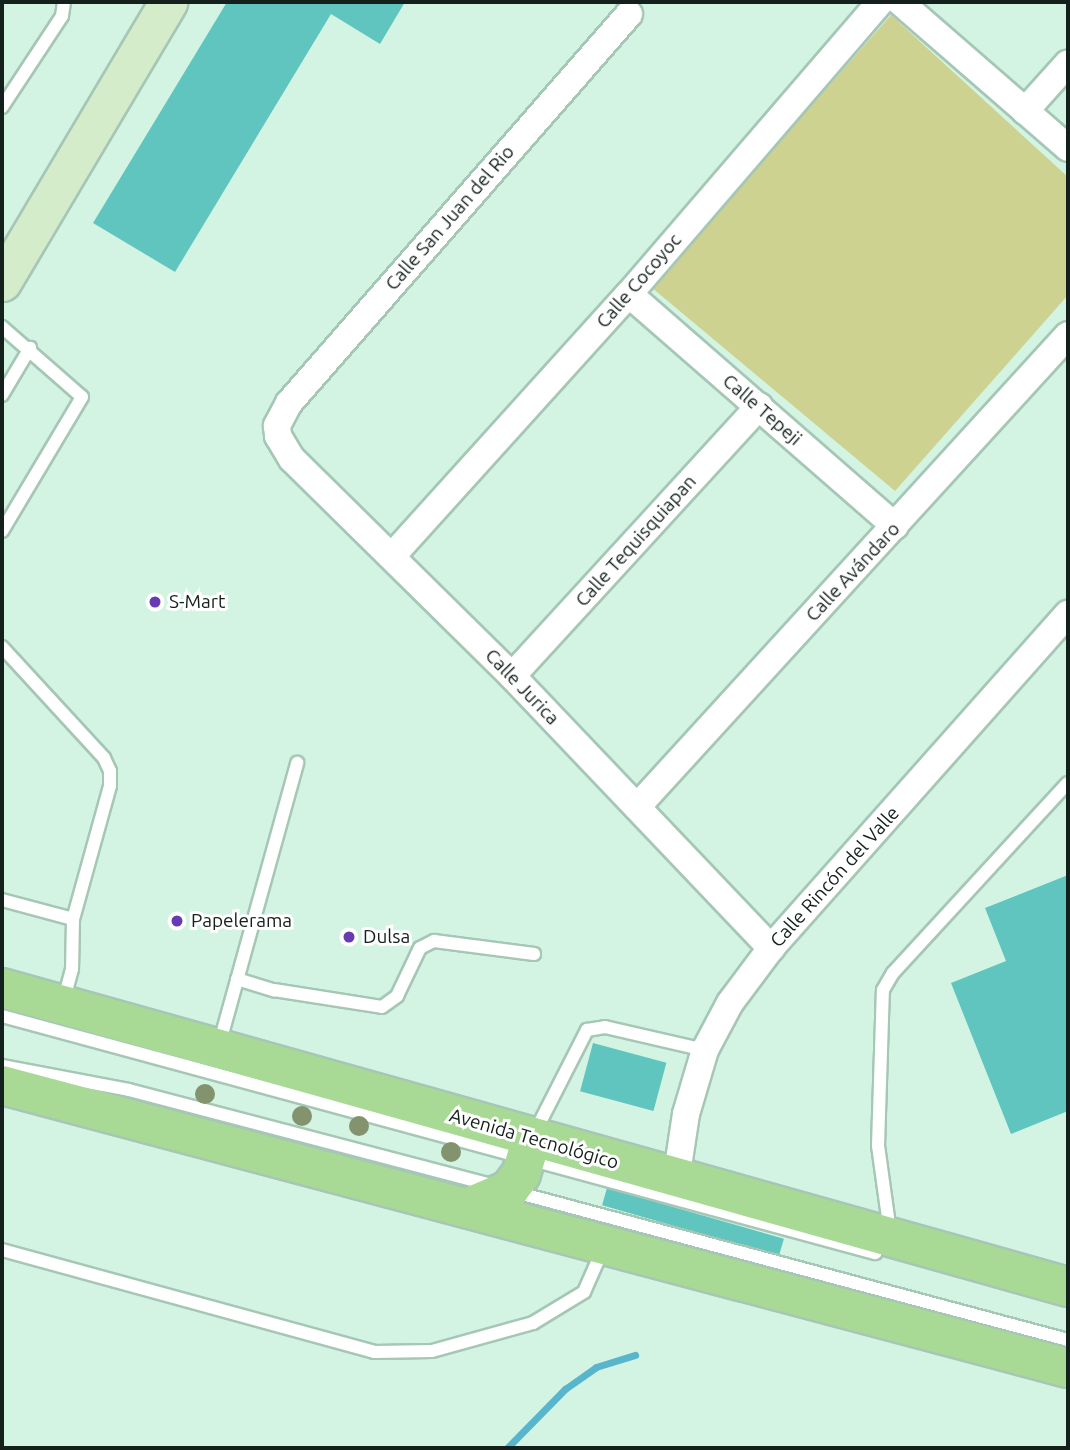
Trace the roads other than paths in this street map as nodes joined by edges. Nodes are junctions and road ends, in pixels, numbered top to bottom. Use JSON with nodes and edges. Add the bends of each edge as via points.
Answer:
{"nodes":[{"id":1,"x":64,"y":2,"type":"edge"},
{"id":2,"x":168,"y":2,"type":"edge"},
{"id":3,"x":880,"y":2,"type":"edge"},
{"id":4,"x":900,"y":2,"type":"edge"},
{"id":5,"x":629,"y":14,"type":"dead end"},
{"id":6,"x":1068,"y":63,"type":"edge"},
{"id":7,"x":2,"y":107,"type":"edge"},
{"id":8,"x":1025,"y":111,"type":"junction"},
{"id":9,"x":1068,"y":148,"type":"edge"},
{"id":10,"x":2,"y":282,"type":"edge"},
{"id":11,"x":629,"y":294,"type":"junction"},
{"id":12,"x":2,"y":327,"type":"edge"},
{"id":13,"x":1068,"y":335,"type":"edge"},
{"id":14,"x":30,"y":348,"type":"junction"},
{"id":15,"x":2,"y":396,"type":"edge"},
{"id":16,"x":759,"y":407,"type":"junction"},
{"id":17,"x":277,"y":426,"type":"joint"},
{"id":18,"x":895,"y":526,"type":"junction"},
{"id":19,"x":2,"y":531,"type":"edge"},
{"id":20,"x":393,"y":555,"type":"junction"},
{"id":21,"x":1068,"y":614,"type":"edge"},
{"id":22,"x":2,"y":647,"type":"edge"},
{"id":23,"x":512,"y":676,"type":"junction"},
{"id":24,"x":297,"y":762,"type":"dead end"},
{"id":25,"x":1068,"y":783,"type":"edge"},
{"id":26,"x":637,"y":807,"type":"junction"},
{"id":27,"x":2,"y":900,"type":"edge"},
{"id":28,"x":74,"y":919,"type":"junction"},
{"id":29,"x":771,"y":948,"type":"junction"},
{"id":30,"x":534,"y":954,"type":"dead end"},
{"id":31,"x":237,"y":979,"type":"junction"},
{"id":32,"x":2,"y":988,"type":"edge"},
{"id":33,"x":62,"y":1005,"type":"junction"},
{"id":34,"x":2,"y":1016,"type":"edge"},
{"id":35,"x":218,"y":1048,"type":"junction"},
{"id":36,"x":705,"y":1050,"type":"junction"},
{"id":37,"x":2,"y":1066,"type":"edge"},
{"id":38,"x":2,"y":1085,"type":"edge"},
{"id":39,"x":522,"y":1162,"type":"junction"},
{"id":40,"x":676,"y":1180,"type":"junction"},
{"id":41,"x":466,"y":1208,"type":"junction"},
{"id":42,"x":604,"y":1245,"type":"junction"},
{"id":43,"x":892,"y":1249,"type":"junction"},
{"id":44,"x":2,"y":1250,"type":"edge"},
{"id":45,"x":1068,"y":1287,"type":"edge"},
{"id":46,"x":1068,"y":1340,"type":"edge"},
{"id":47,"x":1068,"y":1368,"type":"edge"}],
"edges":[{"from":1,"to":7,"type":"lane","via":[[62,16]]},
{"from":2,"to":10,"type":"main road"},
{"from":3,"to":11,"type":"street","name":"Calle Cocoyoc"},
{"from":4,"to":8,"type":"street"},
{"from":5,"to":17,"type":"street","name":"Calle San Juan del Rio","via":[[289,402]]},
{"from":6,"to":8,"type":"street"},
{"from":8,"to":9,"type":"street"},
{"from":11,"to":16,"type":"street","name":"Calle Tepeji"},
{"from":11,"to":20,"type":"street","name":"Calle Cocoyoc"},
{"from":12,"to":14,"type":"lane"},
{"from":13,"to":18,"type":"street","name":"Calle Avándaro"},
{"from":14,"to":15,"type":"lane"},
{"from":14,"to":19,"type":"lane","via":[[82,397]]},
{"from":16,"to":18,"type":"street","name":"Calle Tepeji"},
{"from":16,"to":23,"type":"street","name":"Calle Tequisquiapan"},
{"from":17,"to":20,"type":"street","name":"Calle Jurica","via":[[292,459]]},
{"from":18,"to":26,"type":"street","name":"Calle Avándaro"},
{"from":20,"to":23,"type":"street","name":"Calle Jurica"},
{"from":21,"to":29,"type":"street","name":"Calle Rincón del Valle"},
{"from":22,"to":28,"type":"lane","via":[[104,758],[110,771],[110,786]]},
{"from":23,"to":26,"type":"street","name":"Calle Jurica"},
{"from":24,"to":31,"type":"lane"},
{"from":25,"to":43,"type":"lane","via":[[892,973],[883,990],[878,1146]]},
{"from":26,"to":29,"type":"street","name":"Calle Jurica"},
{"from":27,"to":28,"type":"lane"},
{"from":28,"to":33,"type":"lane","via":[[72,969]]},
{"from":29,"to":36,"type":"street","name":"Calle Rincón del Valle","via":[[730,1003]]},
{"from":30,"to":31,"type":"lane","via":[[434,941],[420,948],[397,996],[382,1007],[274,990]]},
{"from":31,"to":35,"type":"lane"},
{"from":32,"to":33,"type":"main road","name":"Avenida Tecnológico"},
{"from":33,"to":35,"type":"main road","name":"Avenida Tecnológico"},
{"from":34,"to":39,"type":"lane"},
{"from":35,"to":39,"type":"main road","name":"Avenida Tecnológico"},
{"from":36,"to":39,"type":"lane","via":[[605,1027],[587,1030]]},
{"from":36,"to":40,"type":"street","name":"Calle Rincón del Valle","via":[[686,1114]]},
{"from":37,"to":39,"type":"lane"},
{"from":38,"to":41,"type":"main road"},
{"from":39,"to":40,"type":"main road","name":"Avenida Tecnológico"},
{"from":39,"to":41,"type":"main road"},
{"from":39,"to":43,"type":"lane"},
{"from":39,"to":46,"type":"lane"},
{"from":40,"to":43,"type":"main road","name":"Avenida Tecnológico"},
{"from":41,"to":42,"type":"main road"},
{"from":42,"to":44,"type":"lane","via":[[584,1292],[533,1324],[432,1350],[374,1352]]},
{"from":42,"to":47,"type":"main road"},
{"from":43,"to":45,"type":"main road","name":"Avenida Tecnológico"}]}
